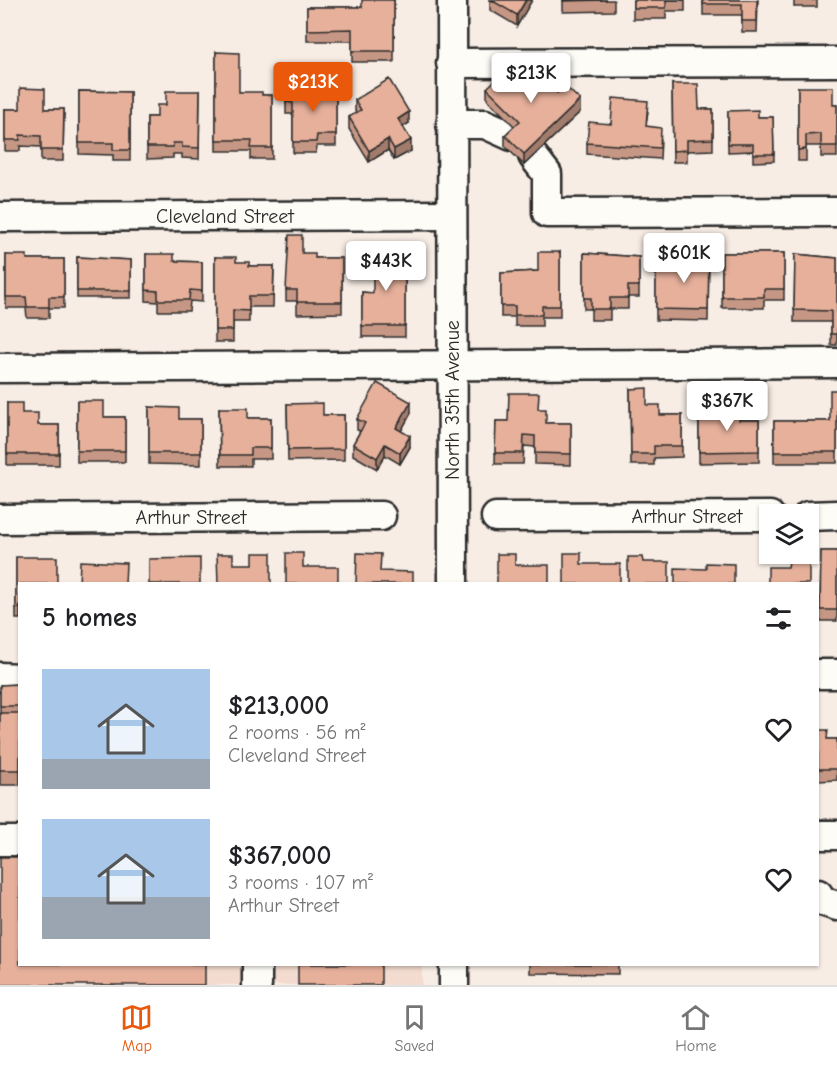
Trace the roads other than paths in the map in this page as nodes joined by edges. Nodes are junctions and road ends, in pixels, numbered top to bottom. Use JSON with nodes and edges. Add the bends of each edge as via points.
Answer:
{"nodes":[{"id":1,"x":452,"y":0,"type":"edge"},
{"id":2,"x":837,"y":62,"type":"edge"},
{"id":3,"x":451,"y":63,"type":"junction"},
{"id":4,"x":451,"y":124,"type":"junction"},
{"id":5,"x":837,"y":212,"type":"edge"},
{"id":6,"x":451,"y":215,"type":"junction"},
{"id":7,"x":0,"y":217,"type":"edge"},
{"id":8,"x":837,"y":363,"type":"edge"},
{"id":9,"x":452,"y":365,"type":"junction"},
{"id":10,"x":0,"y":368,"type":"edge"},
{"id":11,"x":837,"y":515,"type":"edge"},
{"id":12,"x":381,"y":516,"type":"dead end"},
{"id":13,"x":759,"y":516,"type":"edge"},
{"id":14,"x":819,"y":516,"type":"edge"},
{"id":15,"x":496,"y":517,"type":"dead end"},
{"id":16,"x":0,"y":519,"type":"edge"},
{"id":17,"x":453,"y":582,"type":"edge"},
{"id":18,"x":837,"y":674,"type":"edge"},
{"id":19,"x":819,"y":675,"type":"edge"},
{"id":20,"x":0,"y":677,"type":"edge"},
{"id":21,"x":18,"y":678,"type":"edge"},
{"id":22,"x":819,"y":835,"type":"edge"},
{"id":23,"x":837,"y":835,"type":"edge"},
{"id":24,"x":0,"y":841,"type":"edge"},
{"id":25,"x":18,"y":841,"type":"edge"},
{"id":26,"x":819,"y":896,"type":"edge"},
{"id":27,"x":837,"y":906,"type":"edge"},
{"id":28,"x":257,"y":966,"type":"edge"},
{"id":29,"x":454,"y":966,"type":"edge"},
{"id":30,"x":257,"y":985,"type":"edge"},
{"id":31,"x":454,"y":985,"type":"edge"}],
"edges":[{"from":1,"to":3,"type":"street","name":"North 35th Avenue"},
{"from":2,"to":3,"type":"street"},
{"from":3,"to":4,"type":"street","name":"North 35th Avenue"},
{"from":4,"to":5,"type":"street","via":[[485,124],[524,147],[547,174],[547,213]]},
{"from":4,"to":6,"type":"street","name":"North 35th Avenue"},
{"from":6,"to":7,"type":"street","name":"Cleveland Street"},
{"from":6,"to":9,"type":"street","name":"North 35th Avenue"},
{"from":8,"to":9,"type":"street"},
{"from":9,"to":10,"type":"street"},
{"from":9,"to":17,"type":"street","name":"North 35th Avenue"},
{"from":11,"to":14,"type":"street"},
{"from":12,"to":16,"type":"street","name":"Arthur Street"},
{"from":13,"to":15,"type":"street","name":"Arthur Street"},
{"from":18,"to":19,"type":"street"},
{"from":20,"to":21,"type":"street"},
{"from":22,"to":23,"type":"street"},
{"from":24,"to":25,"type":"street"},
{"from":26,"to":27,"type":"street","via":[[822,901]]},
{"from":28,"to":30,"type":"street"},
{"from":29,"to":31,"type":"street"}]}
